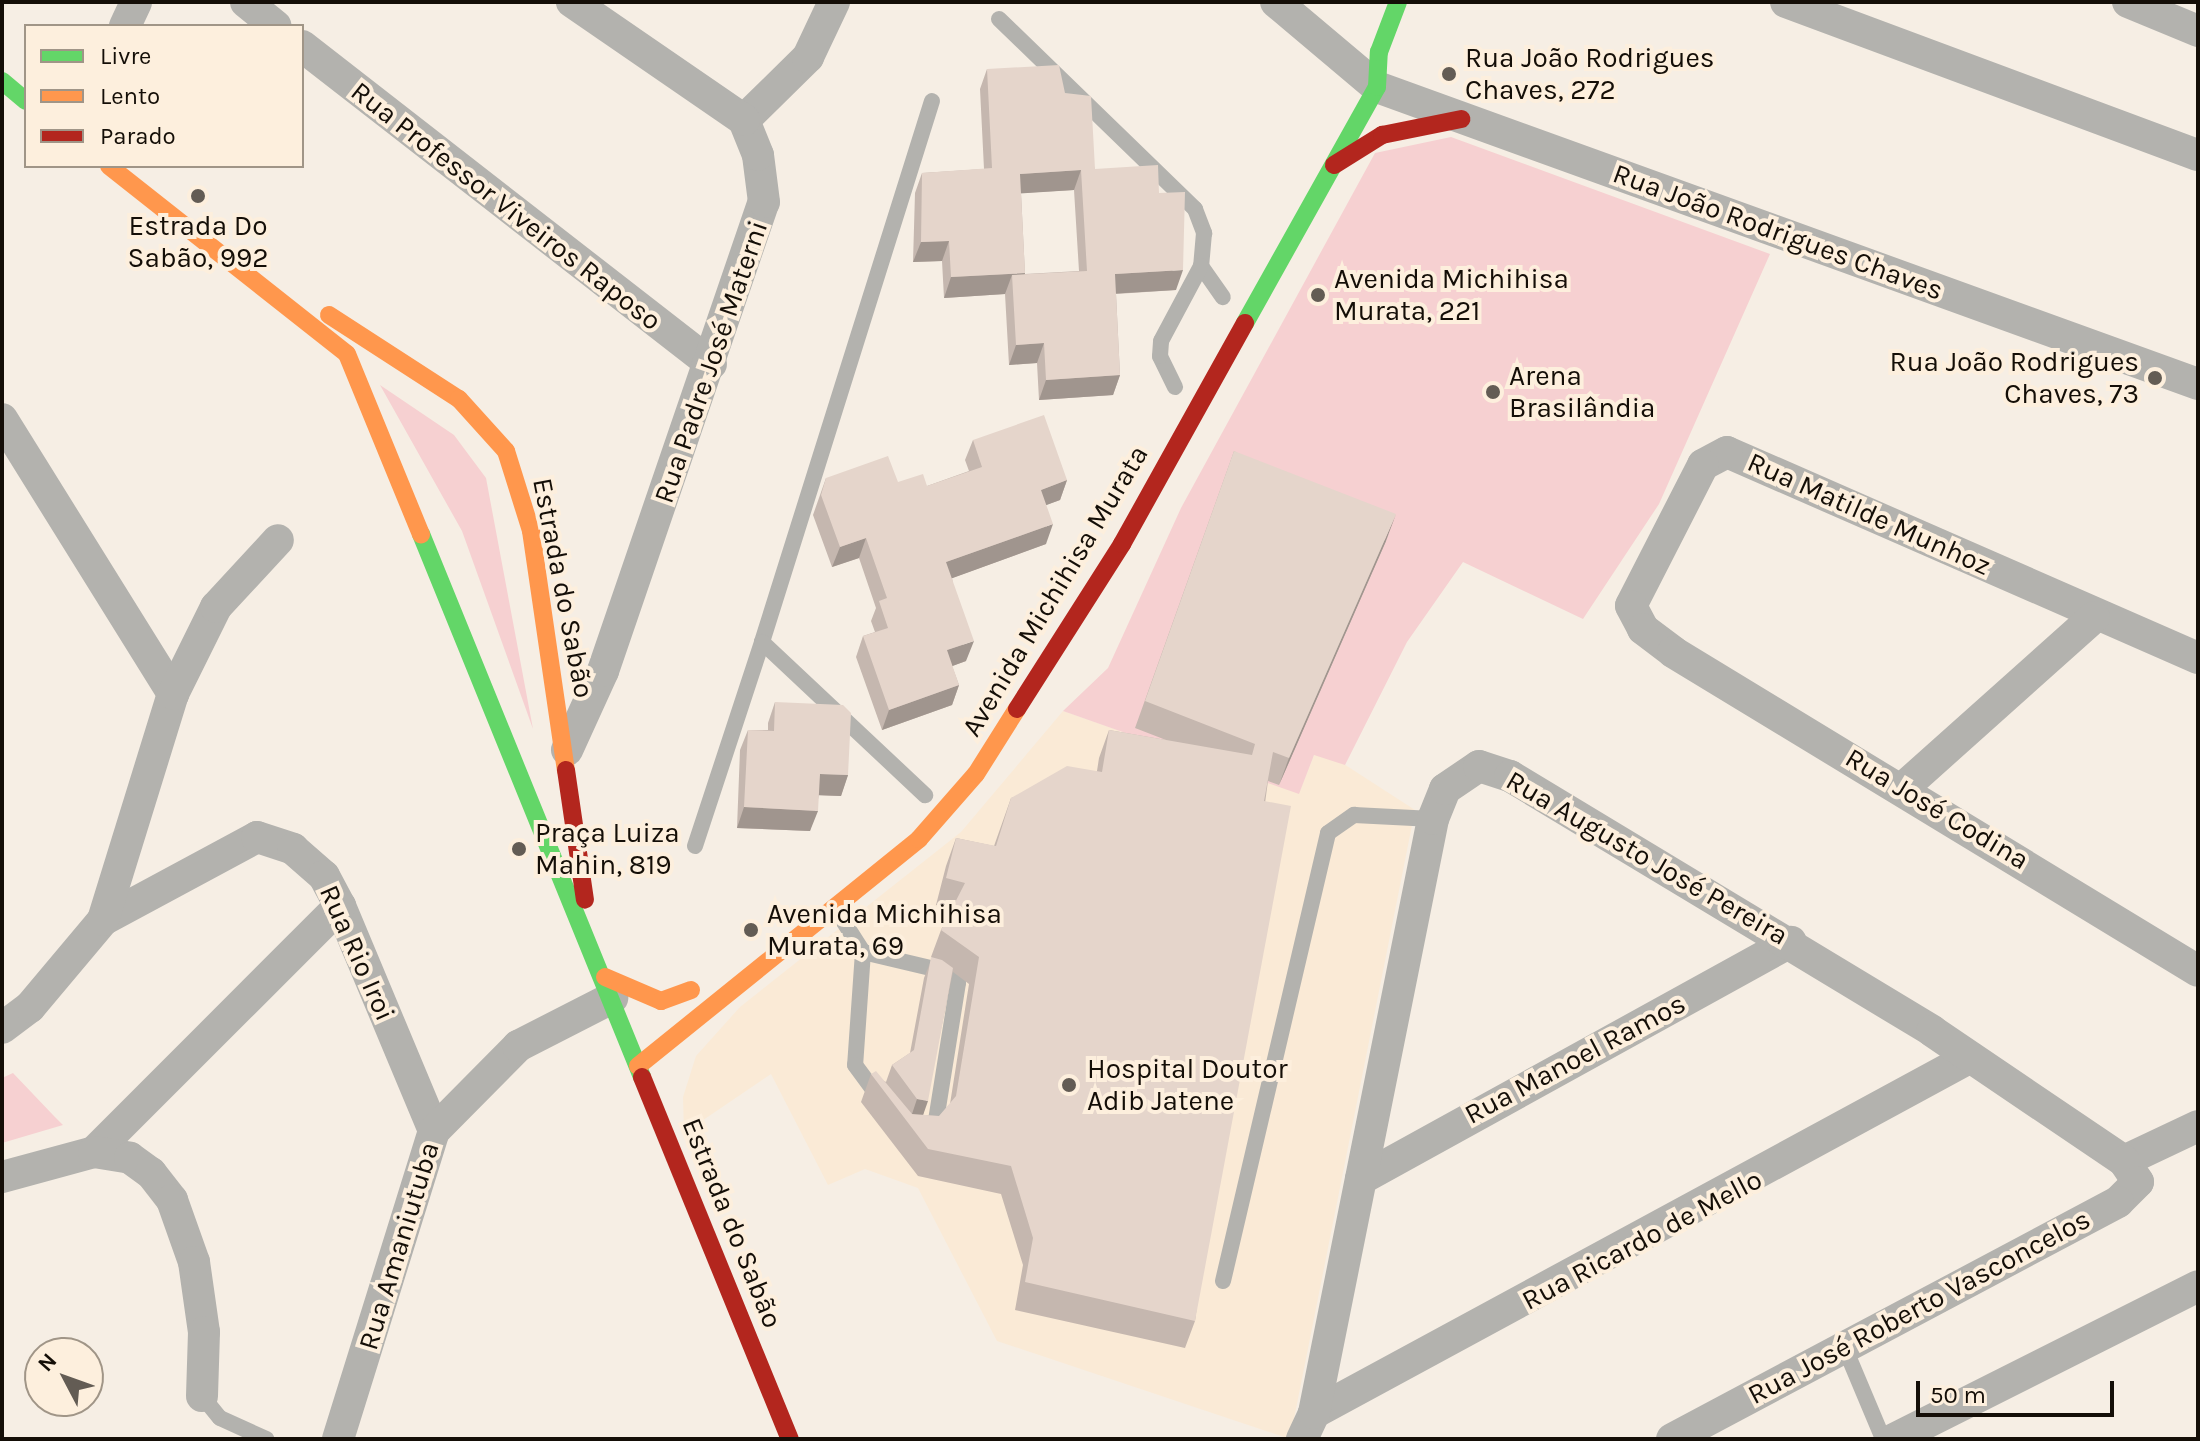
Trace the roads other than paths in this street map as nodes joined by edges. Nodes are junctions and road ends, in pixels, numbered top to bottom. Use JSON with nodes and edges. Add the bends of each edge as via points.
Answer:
{"nodes":[{"id":1,"x":136,"y":2,"type":"edge"},
{"id":2,"x":246,"y":2,"type":"edge"},
{"id":3,"x":572,"y":2,"type":"edge"},
{"id":4,"x":834,"y":2,"type":"edge"},
{"id":5,"x":1276,"y":2,"type":"edge"},
{"id":6,"x":1398,"y":2,"type":"edge"},
{"id":7,"x":1786,"y":2,"type":"edge"},
{"id":8,"x":2128,"y":2,"type":"edge"},
{"id":9,"x":999,"y":19,"type":"dead end"},
{"id":10,"x":126,"y":24,"type":"edge"},
{"id":11,"x":274,"y":24,"type":"edge"},
{"id":12,"x":2198,"y":31,"type":"edge"},
{"id":13,"x":304,"y":48,"type":"edge"},
{"id":14,"x":1367,"y":76,"type":"junction"},
{"id":15,"x":2,"y":81,"type":"edge"},
{"id":16,"x":24,"y":99,"type":"edge"},
{"id":17,"x":932,"y":101,"type":"dead end"},
{"id":18,"x":1461,"y":119,"type":"junction"},
{"id":19,"x":744,"y":120,"type":"junction"},
{"id":20,"x":2198,"y":155,"type":"edge"},
{"id":21,"x":112,"y":168,"type":"edge"},
{"id":22,"x":1326,"y":171,"type":"junction"},
{"id":23,"x":1201,"y":266,"type":"junction"},
{"id":24,"x":1238,"y":270,"type":"dead end"},
{"id":25,"x":262,"y":283,"type":"junction"},
{"id":26,"x":1223,"y":297,"type":"junction"},
{"id":27,"x":1210,"y":323,"type":"dead end"},
{"id":28,"x":1189,"y":361,"type":"dead end"},
{"id":29,"x":711,"y":364,"type":"junction"},
{"id":30,"x":2198,"y":384,"type":"edge"},
{"id":31,"x":1171,"y":394,"type":"joint"},
{"id":32,"x":2,"y":419,"type":"edge"},
{"id":33,"x":278,"y":540,"type":"dead end"},
{"id":34,"x":2094,"y":617,"type":"junction"},
{"id":35,"x":762,"y":642,"type":"junction"},
{"id":36,"x":1673,"y":652,"type":"joint"},
{"id":37,"x":2198,"y":658,"type":"edge"},
{"id":38,"x":173,"y":694,"type":"junction"},
{"id":39,"x":507,"y":754,"type":"junction"},
{"id":40,"x":567,"y":754,"type":"junction"},
{"id":41,"x":1903,"y":788,"type":"junction"},
{"id":42,"x":925,"y":795,"type":"dead end"},
{"id":43,"x":1433,"y":819,"type":"junction"},
{"id":44,"x":695,"y":846,"type":"dead end"},
{"id":45,"x":340,"y":906,"type":"junction"},
{"id":46,"x":834,"y":907,"type":"junction"},
{"id":47,"x":103,"y":920,"type":"junction"},
{"id":48,"x":590,"y":938,"type":"junction"},
{"id":49,"x":1791,"y":942,"type":"junction"},
{"id":50,"x":863,"y":952,"type":"junction"},
{"id":51,"x":2198,"y":971,"type":"edge"},
{"id":52,"x":713,"y":972,"type":"dead end"},
{"id":53,"x":609,"y":987,"type":"junction"},
{"id":54,"x":691,"y":990,"type":"junction"},
{"id":55,"x":6,"y":1021,"type":"edge"},
{"id":56,"x":627,"y":1040,"type":"junction"},
{"id":57,"x":1967,"y":1059,"type":"junction"},
{"id":58,"x":638,"y":1066,"type":"junction"},
{"id":59,"x":2198,"y":1126,"type":"edge"},
{"id":60,"x":434,"y":1131,"type":"junction"},
{"id":61,"x":94,"y":1152,"type":"junction"},
{"id":62,"x":2124,"y":1161,"type":"junction"},
{"id":63,"x":2,"y":1177,"type":"edge"},
{"id":64,"x":1361,"y":1179,"type":"junction"},
{"id":65,"x":1223,"y":1281,"type":"dead end"},
{"id":66,"x":2198,"y":1286,"type":"edge"},
{"id":67,"x":1844,"y":1346,"type":"junction"},
{"id":68,"x":202,"y":1396,"type":"joint"},
{"id":69,"x":1308,"y":1426,"type":"edge"},
{"id":70,"x":266,"y":1439,"type":"edge"},
{"id":71,"x":338,"y":1439,"type":"edge"},
{"id":72,"x":790,"y":1439,"type":"edge"},
{"id":73,"x":1672,"y":1439,"type":"edge"},
{"id":74,"x":1883,"y":1439,"type":"edge"},
{"id":75,"x":1894,"y":1439,"type":"edge"}],
"edges":[{"from":1,"to":10,"type":"street"},
{"from":2,"to":11,"type":"street"},
{"from":3,"to":19,"type":"street"},
{"from":4,"to":19,"type":"street","via":[[808,57]]},
{"from":5,"to":14,"type":"street"},
{"from":6,"to":14,"type":"street","name":"Avenida Michihisa Murata"},
{"from":7,"to":20,"type":"street"},
{"from":8,"to":12,"type":"street"},
{"from":9,"to":23,"type":"lane","via":[[1195,209],[1204,233]]},
{"from":13,"to":29,"type":"street","name":"Rua Professor Viveiros Raposo"},
{"from":14,"to":18,"type":"street","name":"Rua João Rodrigues Chaves"},
{"from":14,"to":22,"type":"street","name":"Avenida Michihisa Murata"},
{"from":15,"to":16,"type":"street"},
{"from":17,"to":35,"type":"lane"},
{"from":18,"to":22,"type":"street","via":[[1382,135]]},
{"from":18,"to":30,"type":"street","name":"Rua João Rodrigues Chaves"},
{"from":19,"to":29,"type":"street","name":"Rua Padre José Materni","via":[[758,155],[762,220]]},
{"from":21,"to":25,"type":"street","name":"Estrada do Sabão"},
{"from":22,"to":46,"type":"street","name":"Avenida Michihisa Murata","via":[[1032,694],[919,839]]},
{"from":23,"to":26,"type":"lane"},
{"from":23,"to":31,"type":"lane","via":[[1161,341]]},
{"from":24,"to":26,"type":"street"},
{"from":25,"to":39,"type":"street","name":"Estrada do Sabão","via":[[347,354]]},
{"from":25,"to":40,"type":"street","name":"Estrada do Sabão","via":[[422,372],[483,419],[506,451],[531,531]]},
{"from":26,"to":27,"type":"street"},
{"from":28,"to":31,"type":"street"},
{"from":29,"to":40,"type":"street","name":"Rua Padre José Materni","via":[[603,671]]},
{"from":32,"to":38,"type":"street"},
{"from":33,"to":38,"type":"street","via":[[216,607]]},
{"from":34,"to":36,"type":"street","name":"Rua Matilde Munhoz","via":[[1721,452],[1703,465],[1633,595],[1639,623]]},
{"from":34,"to":37,"type":"street","name":"Rua Matilde Munhoz"},
{"from":34,"to":41,"type":"street"},
{"from":35,"to":42,"type":"lane"},
{"from":35,"to":44,"type":"lane"},
{"from":36,"to":41,"type":"street","name":"Rua José Codina"},
{"from":38,"to":47,"type":"street"},
{"from":39,"to":40,"type":"street","via":[[535,780],[558,773]]},
{"from":39,"to":48,"type":"street","name":"Estrada do Sabão"},
{"from":40,"to":48,"type":"street","name":"Estrada do Sabão"},
{"from":41,"to":51,"type":"street","name":"Rua José Codina"},
{"from":43,"to":49,"type":"street","name":"Rua Augusto José Pereira","via":[[1456,777],[1489,767]]},
{"from":43,"to":64,"type":"street","name":"Rua Augusto José Pereira"},
{"from":43,"to":65,"type":"lane","via":[[1354,815],[1328,833]]},
{"from":45,"to":47,"type":"street","name":"Rua Rio Iroi","via":[[306,857],[257,837]]},
{"from":45,"to":60,"type":"street","name":"Rua Rio Iroi"},
{"from":45,"to":61,"type":"street"},
{"from":46,"to":50,"type":"lane"},
{"from":46,"to":58,"type":"street","name":"Avenida Michihisa Murata"},
{"from":47,"to":55,"type":"street"},
{"from":48,"to":53,"type":"street","name":"Estrada do Sabão"},
{"from":49,"to":57,"type":"street","name":"Rua Augusto José Pereira"},
{"from":49,"to":64,"type":"street","name":"Rua Manoel Ramos"},
{"from":50,"to":50,"type":"lane","via":[[855,1065],[900,1125],[925,1133],[936,1121],[958,983],[939,970]]},
{"from":52,"to":54,"type":"street"},
{"from":53,"to":54,"type":"street","via":[[661,1001]]},
{"from":53,"to":56,"type":"street","name":"Estrada do Sabão"},
{"from":53,"to":60,"type":"street","name":"Rua Amaniutuba","via":[[518,1046],[457,1100]]},
{"from":54,"to":56,"type":"street"},
{"from":56,"to":58,"type":"street","name":"Estrada do Sabão"},
{"from":57,"to":62,"type":"street","name":"Rua Augusto José Pereira"},
{"from":57,"to":69,"type":"street","name":"Rua Ricardo de Mello"},
{"from":58,"to":72,"type":"street","name":"Estrada do Sabão"},
{"from":59,"to":62,"type":"street"},
{"from":60,"to":71,"type":"street","name":"Rua Amaniutuba"},
{"from":61,"to":63,"type":"street"},
{"from":61,"to":68,"type":"street","via":[[141,1165],[172,1200],[194,1262],[204,1332]]},
{"from":62,"to":67,"type":"street","name":"Rua José Roberto Vasconcelos","via":[[2138,1182],[2132,1194]]},
{"from":64,"to":69,"type":"street","name":"Rua Augusto José Pereira"},
{"from":66,"to":75,"type":"street"},
{"from":67,"to":73,"type":"street","name":"Rua José Roberto Vasconcelos"},
{"from":67,"to":74,"type":"lane"},
{"from":68,"to":70,"type":"lane","via":[[220,1418]]}]}
